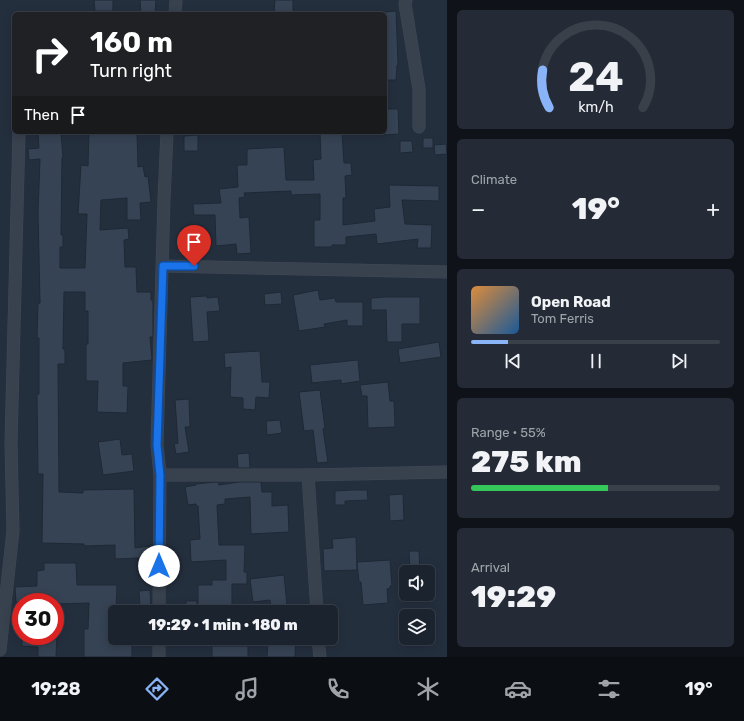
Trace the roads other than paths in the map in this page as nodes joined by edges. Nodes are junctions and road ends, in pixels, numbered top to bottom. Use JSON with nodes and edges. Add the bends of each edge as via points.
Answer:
{"nodes":[{"id":1,"x":176,"y":0,"type":"edge"},
{"id":2,"x":406,"y":0,"type":"edge"},
{"id":3,"x":175,"y":12,"type":"edge"},
{"id":4,"x":418,"y":127,"type":"dead end"},
{"id":5,"x":19,"y":134,"type":"edge"},
{"id":6,"x":167,"y":134,"type":"edge"},
{"id":7,"x":163,"y":266,"type":"junction"},
{"id":8,"x":447,"y":272,"type":"edge"},
{"id":9,"x":447,"y":472,"type":"edge"},
{"id":10,"x":6,"y":475,"type":"edge"},
{"id":11,"x":160,"y":475,"type":"junction"},
{"id":12,"x":308,"y":475,"type":"junction"},
{"id":13,"x":159,"y":605,"type":"edge"},
{"id":14,"x":317,"y":605,"type":"edge"},
{"id":15,"x":159,"y":645,"type":"edge"},
{"id":16,"x":319,"y":645,"type":"edge"},
{"id":17,"x":0,"y":650,"type":"edge"},
{"id":18,"x":159,"y":657,"type":"edge"},
{"id":19,"x":320,"y":657,"type":"edge"}],
"edges":[{"from":1,"to":3,"type":"street"},
{"from":2,"to":4,"type":"street","via":[[419,89]]},
{"from":5,"to":10,"type":"street"},
{"from":6,"to":7,"type":"street"},
{"from":7,"to":8,"type":"street"},
{"from":7,"to":11,"type":"street","via":[[157,445]]},
{"from":9,"to":12,"type":"street"},
{"from":10,"to":17,"type":"street","via":[[13,531]]},
{"from":11,"to":12,"type":"street"},
{"from":11,"to":13,"type":"street"},
{"from":12,"to":14,"type":"street"},
{"from":15,"to":18,"type":"street"},
{"from":16,"to":19,"type":"street"}]}
